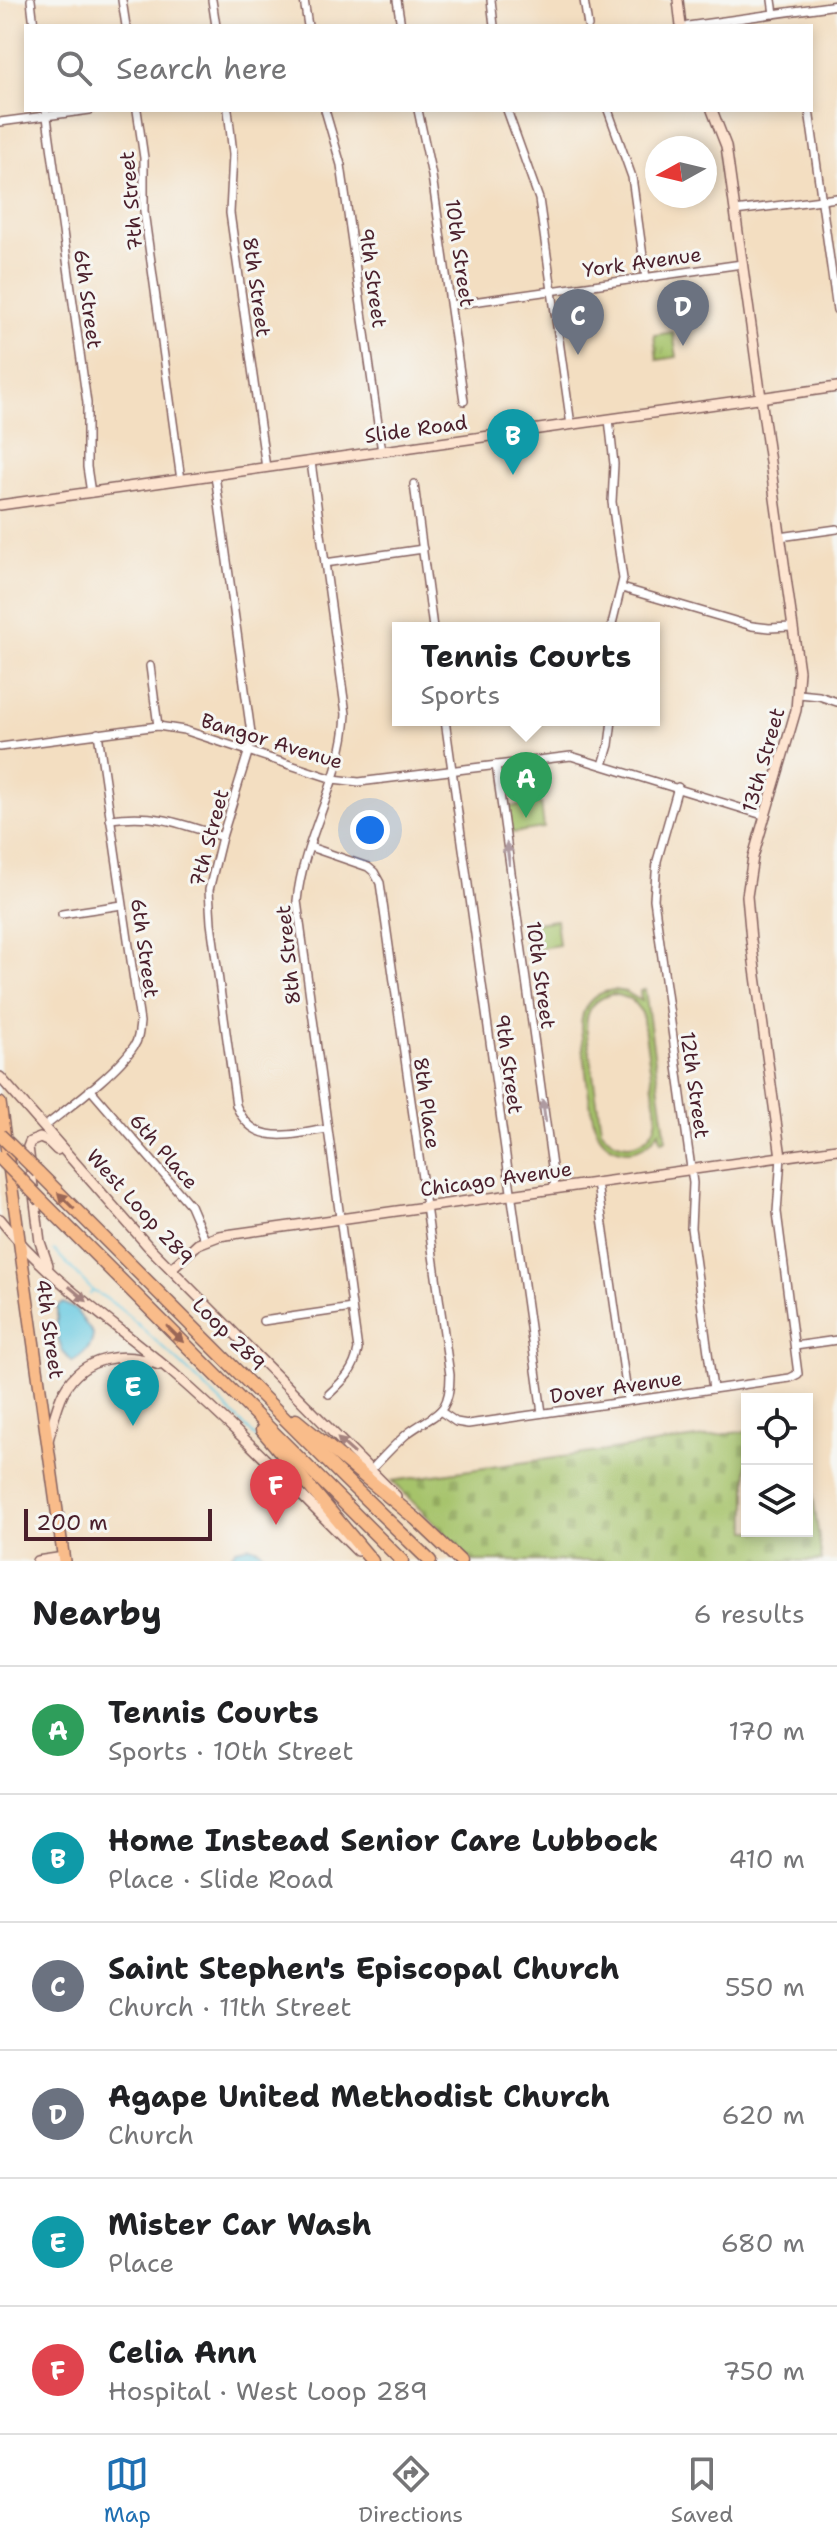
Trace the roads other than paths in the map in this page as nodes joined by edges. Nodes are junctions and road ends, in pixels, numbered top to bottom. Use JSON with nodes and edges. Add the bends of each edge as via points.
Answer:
{"nodes":[{"id":1,"x":31,"y":0,"type":"edge"},
{"id":2,"x":122,"y":0,"type":"edge"},
{"id":3,"x":212,"y":0,"type":"edge"},
{"id":4,"x":304,"y":0,"type":"edge"},
{"id":5,"x":397,"y":0,"type":"edge"},
{"id":6,"x":491,"y":0,"type":"edge"},
{"id":7,"x":584,"y":0,"type":"edge"},
{"id":8,"x":678,"y":0,"type":"edge"},
{"id":9,"x":772,"y":0,"type":"edge"},
{"id":10,"x":837,"y":5,"type":"edge"},
{"id":11,"x":774,"y":14,"type":"junction"},
{"id":12,"x":34,"y":24,"type":"edge"},
{"id":13,"x":126,"y":24,"type":"edge"},
{"id":14,"x":216,"y":24,"type":"edge"},
{"id":15,"x":308,"y":24,"type":"edge"},
{"id":16,"x":401,"y":24,"type":"edge"},
{"id":17,"x":494,"y":24,"type":"edge"},
{"id":18,"x":588,"y":24,"type":"edge"},
{"id":19,"x":681,"y":24,"type":"edge"},
{"id":20,"x":702,"y":24,"type":"edge"},
{"id":21,"x":137,"y":112,"type":"edge"},
{"id":22,"x":228,"y":112,"type":"edge"},
{"id":23,"x":326,"y":112,"type":"edge"},
{"id":24,"x":418,"y":112,"type":"edge"},
{"id":25,"x":508,"y":112,"type":"edge"},
{"id":26,"x":609,"y":112,"type":"edge"},
{"id":27,"x":713,"y":112,"type":"edge"},
{"id":28,"x":809,"y":112,"type":"edge"},
{"id":29,"x":47,"y":113,"type":"edge"},
{"id":30,"x":0,"y":122,"type":"edge"},
{"id":31,"x":837,"y":198,"type":"edge"},
{"id":32,"x":821,"y":200,"type":"junction"},
{"id":33,"x":735,"y":211,"type":"junction"},
{"id":34,"x":742,"y":264,"type":"junction"},
{"id":35,"x":646,"y":278,"type":"junction"},
{"id":36,"x":552,"y":291,"type":"junction"},
{"id":37,"x":451,"y":305,"type":"junction"},
{"id":38,"x":837,"y":310,"type":"edge"},
{"id":39,"x":837,"y":387,"type":"edge"},
{"id":40,"x":761,"y":398,"type":"junction"},
{"id":41,"x":464,"y":401,"type":"dead end"},
{"id":42,"x":609,"y":419,"type":"junction"},
{"id":43,"x":571,"y":425,"type":"junction"},
{"id":44,"x":382,"y":452,"type":"junction"},
{"id":45,"x":311,"y":462,"type":"junction"},
{"id":46,"x":266,"y":468,"type":"junction"},
{"id":47,"x":215,"y":475,"type":"junction"},
{"id":48,"x":181,"y":480,"type":"junction"},
{"id":49,"x":414,"y":484,"type":"dead end"},
{"id":50,"x":91,"y":493,"type":"junction"},
{"id":51,"x":0,"y":505,"type":"edge"},
{"id":52,"x":837,"y":529,"type":"edge"},
{"id":53,"x":780,"y":537,"type":"junction"},
{"id":54,"x":423,"y":549,"type":"junction"},
{"id":55,"x":325,"y":563,"type":"junction"},
{"id":56,"x":622,"y":588,"type":"junction"},
{"id":57,"x":432,"y":622,"type":"edge"},
{"id":58,"x":613,"y":622,"type":"edge"},
{"id":59,"x":792,"y":627,"type":"junction"},
{"id":60,"x":150,"y":666,"type":"dead end"},
{"id":61,"x":799,"y":694,"type":"junction"},
{"id":62,"x":837,"y":702,"type":"edge"},
{"id":63,"x":158,"y":726,"type":"junction"},
{"id":64,"x":446,"y":726,"type":"edge"},
{"id":65,"x":611,"y":726,"type":"edge"},
{"id":66,"x":98,"y":733,"type":"junction"},
{"id":67,"x":0,"y":747,"type":"edge"},
{"id":68,"x":250,"y":751,"type":"junction"},
{"id":69,"x":496,"y":765,"type":"junction"},
{"id":70,"x":603,"y":765,"type":"junction"},
{"id":71,"x":452,"y":771,"type":"junction"},
{"id":72,"x":333,"y":779,"type":"junction"},
{"id":73,"x":678,"y":787,"type":"junction"},
{"id":74,"x":766,"y":816,"type":"junction"},
{"id":75,"x":110,"y":819,"type":"junction"},
{"id":76,"x":222,"y":837,"type":"junction"},
{"id":77,"x":310,"y":847,"type":"junction"},
{"id":78,"x":122,"y":905,"type":"junction"},
{"id":79,"x":62,"y":914,"type":"dead end"},
{"id":80,"x":0,"y":1077,"type":"edge"},
{"id":81,"x":90,"y":1089,"type":"junction"},
{"id":82,"x":235,"y":1098,"type":"junction"},
{"id":83,"x":225,"y":1100,"type":"dead end"},
{"id":84,"x":0,"y":1103,"type":"edge"},
{"id":85,"x":44,"y":1127,"type":"junction"},
{"id":86,"x":327,"y":1129,"type":"junction"},
{"id":87,"x":0,"y":1135,"type":"edge"},
{"id":88,"x":837,"y":1149,"type":"edge"},
{"id":89,"x":781,"y":1157,"type":"junction"},
{"id":90,"x":0,"y":1158,"type":"edge"},
{"id":91,"x":691,"y":1170,"type":"junction"},
{"id":92,"x":84,"y":1174,"type":"junction"},
{"id":93,"x":597,"y":1183,"type":"junction"},
{"id":94,"x":555,"y":1188,"type":"junction"},
{"id":95,"x":512,"y":1195,"type":"junction"},
{"id":96,"x":425,"y":1207,"type":"junction"},
{"id":97,"x":0,"y":1219,"type":"edge"},
{"id":98,"x":340,"y":1219,"type":"junction"},
{"id":99,"x":205,"y":1240,"type":"junction"},
{"id":100,"x":20,"y":1242,"type":"junction"},
{"id":101,"x":171,"y":1269,"type":"junction"},
{"id":102,"x":51,"y":1271,"type":"junction"},
{"id":103,"x":352,"y":1308,"type":"junction"},
{"id":104,"x":263,"y":1321,"type":"dead end"},
{"id":105,"x":837,"y":1340,"type":"edge"},
{"id":106,"x":795,"y":1346,"type":"junction"},
{"id":107,"x":203,"y":1362,"type":"junction"},
{"id":108,"x":169,"y":1370,"type":"junction"},
{"id":109,"x":241,"y":1374,"type":"junction"},
{"id":110,"x":798,"y":1374,"type":"joint"},
{"id":111,"x":713,"y":1389,"type":"junction"},
{"id":112,"x":329,"y":1394,"type":"dead end"},
{"id":113,"x":628,"y":1400,"type":"junction"},
{"id":114,"x":440,"y":1411,"type":"junction"},
{"id":115,"x":542,"y":1413,"type":"junction"},
{"id":116,"x":48,"y":1440,"type":"junction"},
{"id":117,"x":371,"y":1470,"type":"junction"},
{"id":118,"x":64,"y":1559,"type":"edge"},
{"id":119,"x":37,"y":1561,"type":"edge"},
{"id":120,"x":370,"y":1561,"type":"edge"},
{"id":121,"x":402,"y":1561,"type":"edge"},
{"id":122,"x":430,"y":1561,"type":"edge"},
{"id":123,"x":460,"y":1561,"type":"edge"}],
"edges":[{"from":1,"to":12,"type":"street"},
{"from":2,"to":13,"type":"street"},
{"from":3,"to":14,"type":"street"},
{"from":4,"to":15,"type":"street"},
{"from":5,"to":16,"type":"street"},
{"from":6,"to":17,"type":"street"},
{"from":7,"to":18,"type":"street"},
{"from":8,"to":19,"type":"main road"},
{"from":9,"to":11,"type":"street"},
{"from":10,"to":11,"type":"street"},
{"from":11,"to":20,"type":"street"},
{"from":21,"to":48,"type":"street","name":"7th Street","via":[[144,211]]},
{"from":22,"to":46,"type":"street","name":"8th Street","via":[[233,154],[230,213]]},
{"from":23,"to":44,"type":"street","name":"9th Street","via":[[341,165]]},
{"from":24,"to":37,"type":"street","name":"10th Street"},
{"from":25,"to":36,"type":"street","via":[[536,185]]},
{"from":26,"to":35,"type":"street","via":[[632,177]]},
{"from":27,"to":33,"type":"main road","name":"13th Street","via":[[726,146]]},
{"from":28,"to":32,"type":"street"},
{"from":29,"to":30,"type":"street"},
{"from":29,"to":50,"type":"street","name":"6th Street","via":[[87,403]]},
{"from":31,"to":32,"type":"street"},
{"from":32,"to":33,"type":"street"},
{"from":32,"to":38,"type":"street"},
{"from":33,"to":34,"type":"main road","name":"13th Street"},
{"from":34,"to":35,"type":"street","name":"York Avenue"},
{"from":34,"to":40,"type":"main road","name":"13th Street"},
{"from":35,"to":36,"type":"street","name":"York Avenue"},
{"from":36,"to":37,"type":"street","name":"York Avenue"},
{"from":36,"to":43,"type":"street"},
{"from":37,"to":41,"type":"street","name":"10th Street"},
{"from":39,"to":40,"type":"main road","name":"Slide Road"},
{"from":40,"to":42,"type":"main road","name":"Slide Road"},
{"from":40,"to":53,"type":"main road","name":"13th Street"},
{"from":42,"to":43,"type":"main road","name":"Slide Road"},
{"from":42,"to":56,"type":"street"},
{"from":43,"to":44,"type":"main road","name":"Slide Road"},
{"from":44,"to":45,"type":"main road","name":"Slide Road"},
{"from":45,"to":46,"type":"main road","name":"Slide Road"},
{"from":45,"to":55,"type":"street","name":"8th Street"},
{"from":46,"to":47,"type":"main road","name":"Slide Road"},
{"from":47,"to":48,"type":"main road","name":"Slide Road"},
{"from":47,"to":68,"type":"street","name":"7th Street"},
{"from":48,"to":50,"type":"main road","name":"Slide Road"},
{"from":49,"to":54,"type":"street"},
{"from":50,"to":51,"type":"main road","name":"Slide Road"},
{"from":52,"to":53,"type":"street"},
{"from":53,"to":59,"type":"main road","name":"13th Street"},
{"from":54,"to":55,"type":"street"},
{"from":54,"to":57,"type":"street"},
{"from":55,"to":72,"type":"street","name":"8th Street","via":[[346,714]]},
{"from":56,"to":58,"type":"street"},
{"from":56,"to":59,"type":"street","via":[[752,626]]},
{"from":59,"to":61,"type":"main road","name":"13th Street"},
{"from":60,"to":63,"type":"street"},
{"from":61,"to":62,"type":"street"},
{"from":61,"to":74,"type":"main road","name":"13th Street"},
{"from":63,"to":66,"type":"street","name":"Bangor Avenue"},
{"from":63,"to":68,"type":"street","name":"Bangor Avenue"},
{"from":64,"to":71,"type":"street","name":"9th Street"},
{"from":65,"to":70,"type":"street"},
{"from":66,"to":67,"type":"street","name":"Bangor Avenue"},
{"from":66,"to":75,"type":"street","name":"6th Street"},
{"from":68,"to":72,"type":"street","name":"Bangor Avenue"},
{"from":68,"to":76,"type":"street","name":"7th Street"},
{"from":69,"to":70,"type":"street","name":"Bangor Avenue","via":[[571,756]]},
{"from":69,"to":71,"type":"street","name":"Bangor Avenue"},
{"from":94,"to":69,"type":"street","name":"10th Street","one_way":true},
{"from":70,"to":73,"type":"street","name":"Bangor Avenue"},
{"from":71,"to":72,"type":"street","name":"Bangor Avenue","via":[[379,782]]},
{"from":71,"to":95,"type":"street","name":"9th Street"},
{"from":72,"to":77,"type":"street","name":"8th Street"},
{"from":73,"to":74,"type":"street","name":"Bangor Avenue"},
{"from":73,"to":91,"type":"street","name":"12th Street","via":[[657,861],[654,899]]},
{"from":74,"to":89,"type":"main road","name":"13th Street","via":[[749,878],[748,916]]},
{"from":75,"to":76,"type":"street","via":[[163,818]]},
{"from":75,"to":78,"type":"street","name":"6th Street"},
{"from":76,"to":82,"type":"street","name":"7th Street","via":[[208,904]]},
{"from":77,"to":86,"type":"street","name":"8th Street","via":[[298,886],[298,921]]},
{"from":77,"to":96,"type":"street","name":"8th Place","via":[[368,867],[380,883]]},
{"from":78,"to":79,"type":"street"},
{"from":78,"to":81,"type":"street","name":"6th Street","via":[[139,1036],[127,1055]]},
{"from":80,"to":85,"type":"main road","name":"West Loop 289"},
{"from":81,"to":85,"type":"street","name":"6th Street"},
{"from":81,"to":99,"type":"street","name":"6th Place","via":[[148,1163],[190,1205]]},
{"from":82,"to":83,"type":"street"},
{"from":82,"to":86,"type":"street","name":"7th Street","via":[[240,1115],[265,1135]]},
{"from":84,"to":100,"type":"main road","name":"4th Street"},
{"from":85,"to":92,"type":"main road","name":"West Loop 289"},
{"from":86,"to":98,"type":"street","name":"8th Street"},
{"from":109,"to":87,"type":"highway","name":"Loop 289","one_way":true,"bridge":true},
{"from":88,"to":89,"type":"main road","name":"Chicago Avenue"},
{"from":89,"to":91,"type":"main road","name":"Chicago Avenue"},
{"from":89,"to":106,"type":"street","name":"13th Street","via":[[777,1212]]},
{"from":90,"to":107,"type":"highway","name":"Loop 289","one_way":true,"bridge":true},
{"from":91,"to":93,"type":"main road","name":"Chicago Avenue"},
{"from":91,"to":111,"type":"street","name":"12th Street","via":[[691,1228]]},
{"from":92,"to":101,"type":"main road","name":"West Loop 289"},
{"from":92,"to":102,"type":"main road","via":[[49,1142],[30,1142],[40,1242]]},
{"from":93,"to":94,"type":"main road","name":"Chicago Avenue"},
{"from":93,"to":113,"type":"street"},
{"from":94,"to":95,"type":"main road","name":"Chicago Avenue"},
{"from":95,"to":96,"type":"main road","name":"Chicago Avenue"},
{"from":95,"to":115,"type":"street","name":"9th Street"},
{"from":96,"to":98,"type":"main road","name":"Chicago Avenue"},
{"from":96,"to":114,"type":"street","name":"8th Place","via":[[450,1375]]},
{"from":97,"to":100,"type":"main road"},
{"from":98,"to":99,"type":"main road","name":"Chicago Avenue"},
{"from":98,"to":103,"type":"street","name":"8th Street"},
{"from":99,"to":101,"type":"main road"},
{"from":100,"to":102,"type":"main road"},
{"from":100,"to":116,"type":"main road","name":"4th Street"},
{"from":117,"to":101,"type":"main road","name":"West Loop 289","one_way":true},
{"from":102,"to":108,"type":"main road","one_way":true},
{"from":103,"to":104,"type":"street"},
{"from":103,"to":112,"type":"street","name":"8th Street","via":[[356,1364]]},
{"from":105,"to":106,"type":"street"},
{"from":106,"to":110,"type":"street","name":"13th Street"},
{"from":107,"to":120,"type":"highway"},
{"from":107,"to":121,"type":"highway","name":"Loop 289"},
{"from":108,"to":116,"type":"main road","via":[[132,1357],[94,1363],[67,1387]]},
{"from":108,"to":120,"type":"main road"},
{"from":109,"to":122,"type":"highway","name":"Loop 289"},
{"from":109,"to":123,"type":"highway"},
{"from":110,"to":111,"type":"street","name":"Dover Avenue"},
{"from":111,"to":113,"type":"street","name":"Dover Avenue"},
{"from":113,"to":115,"type":"street","name":"Dover Avenue"},
{"from":114,"to":115,"type":"street","name":"Dover Avenue","via":[[468,1424]]},
{"from":114,"to":117,"type":"street"},
{"from":116,"to":118,"type":"main road","name":"4th Street"},
{"from":117,"to":123,"type":"main road","name":"West Loop 289"},
{"from":118,"to":119,"type":"main road"}]}
